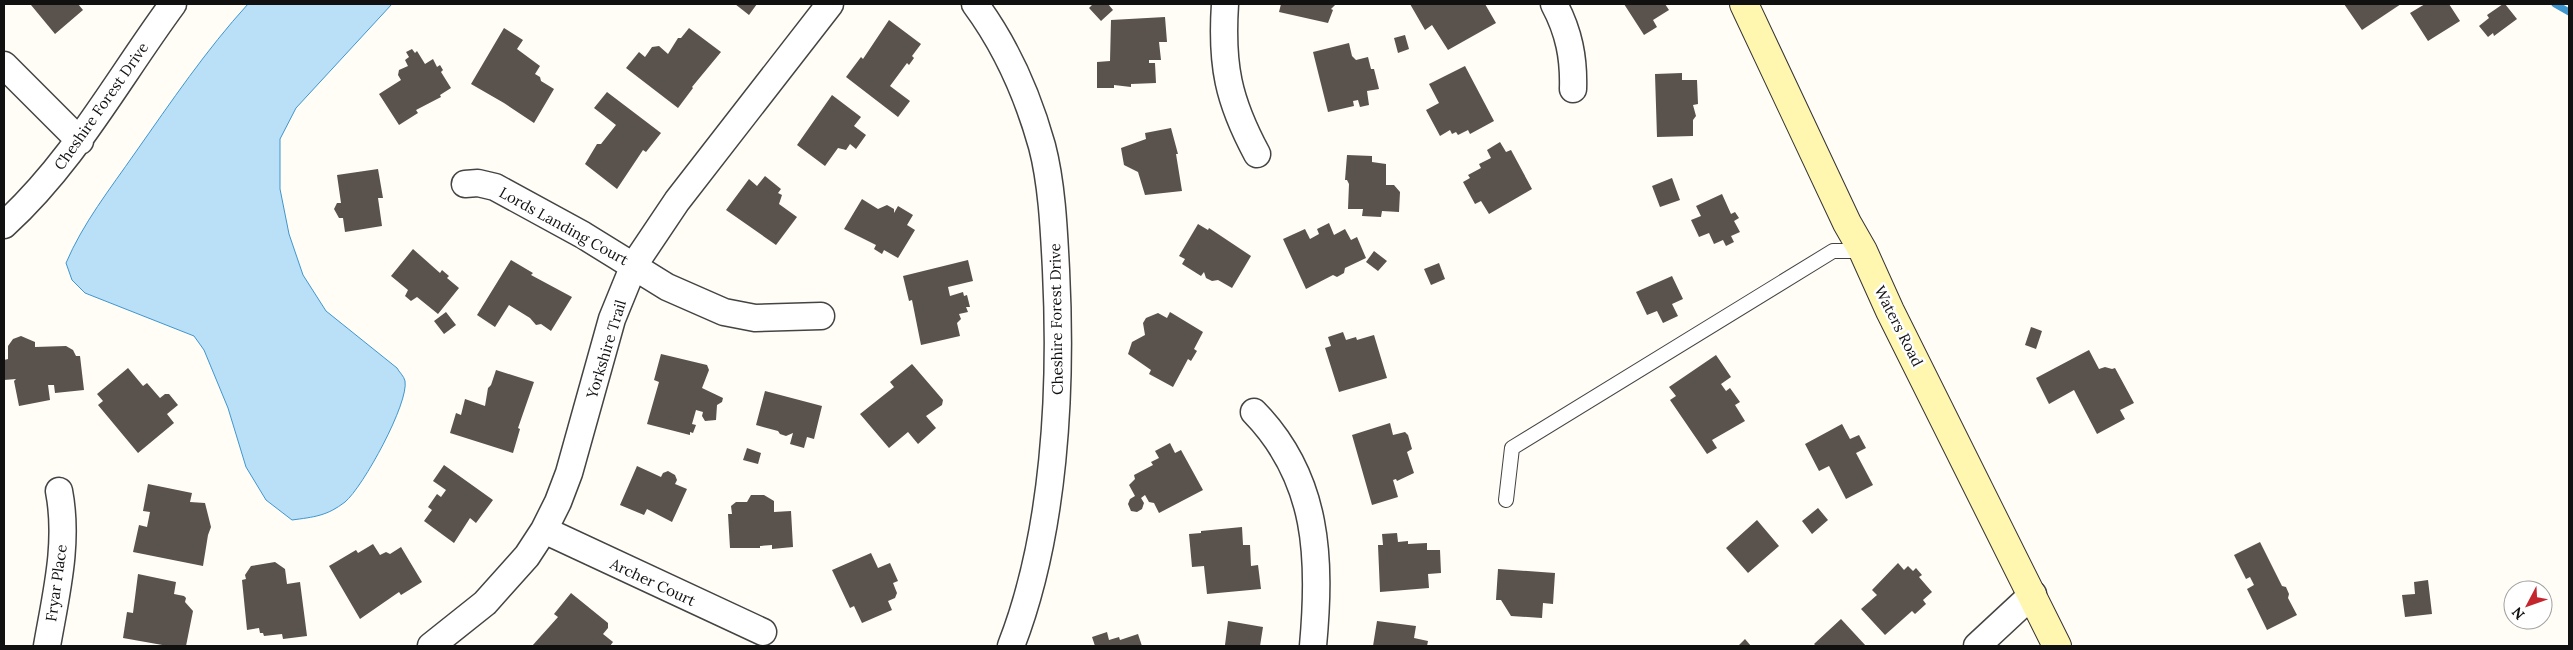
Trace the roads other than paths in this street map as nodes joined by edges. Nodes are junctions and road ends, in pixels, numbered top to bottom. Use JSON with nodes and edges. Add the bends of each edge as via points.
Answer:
{"nodes":[{"id":1,"x":173,"y":4,"type":"edge"},
{"id":2,"x":830,"y":4,"type":"edge"},
{"id":3,"x":974,"y":4,"type":"edge"},
{"id":4,"x":1225,"y":4,"type":"edge"},
{"id":5,"x":1554,"y":4,"type":"edge"},
{"id":6,"x":1744,"y":4,"type":"edge"},
{"id":7,"x":4,"y":65,"type":"edge"},
{"id":8,"x":1573,"y":89,"type":"dead end"},
{"id":9,"x":80,"y":141,"type":"junction"},
{"id":10,"x":1257,"y":154,"type":"dead end"},
{"id":11,"x":464,"y":184,"type":"dead end"},
{"id":12,"x":4,"y":225,"type":"edge"},
{"id":13,"x":1863,"y":251,"type":"junction"},
{"id":14,"x":634,"y":265,"type":"junction"},
{"id":15,"x":821,"y":316,"type":"dead end"},
{"id":16,"x":1254,"y":412,"type":"dead end"},
{"id":17,"x":59,"y":490,"type":"dead end"},
{"id":18,"x":1506,"y":500,"type":"dead end"},
{"id":19,"x":544,"y":530,"type":"junction"},
{"id":20,"x":2032,"y":594,"type":"junction"},
{"id":21,"x":763,"y":632,"type":"dead end"},
{"id":22,"x":47,"y":646,"type":"edge"},
{"id":23,"x":431,"y":646,"type":"edge"},
{"id":24,"x":1011,"y":646,"type":"edge"},
{"id":25,"x":1312,"y":646,"type":"edge"},
{"id":26,"x":1977,"y":646,"type":"edge"},
{"id":27,"x":2057,"y":646,"type":"edge"}],
"edges":[{"from":1,"to":9,"type":"street","name":"Cheshire Forest Drive"},
{"from":2,"to":14,"type":"street","name":"Yorkshire Trail","via":[[677,201]]},
{"from":3,"to":24,"type":"street","name":"Cheshire Forest Drive","via":[[1011,64],[1033,119],[1042,149],[1054,230],[1058,405],[1032,585]]},
{"from":4,"to":10,"type":"street","via":[[1224,68],[1231,99]]},
{"from":5,"to":8,"type":"street","via":[[1569,38],[1574,64]]},
{"from":6,"to":13,"type":"street","name":"Waters Road"},
{"from":7,"to":9,"type":"street"},
{"from":9,"to":12,"type":"street","name":"Cheshire Forest Drive","via":[[53,176]]},
{"from":11,"to":14,"type":"street","name":"Lords Landing Court","via":[[495,187]]},
{"from":13,"to":18,"type":"lane","via":[[1833,251],[1512,448]]},
{"from":13,"to":20,"type":"street","name":"Waters Road"},
{"from":14,"to":15,"type":"street","name":"Lords Landing Court","via":[[667,287],[724,312],[755,318]]},
{"from":14,"to":19,"type":"street","name":"Yorkshire Trail","via":[[612,319],[569,472]]},
{"from":16,"to":25,"type":"street","via":[[1286,451],[1308,504],[1318,595]]},
{"from":17,"to":22,"type":"street","name":"Fryar Place","via":[[63,510],[63,555]]},
{"from":19,"to":21,"type":"street","name":"Archer Court"},
{"from":19,"to":23,"type":"street","name":"Yorkshire Trail","via":[[485,603]]},
{"from":20,"to":26,"type":"street"},
{"from":20,"to":27,"type":"street","name":"Waters Road"}]}
